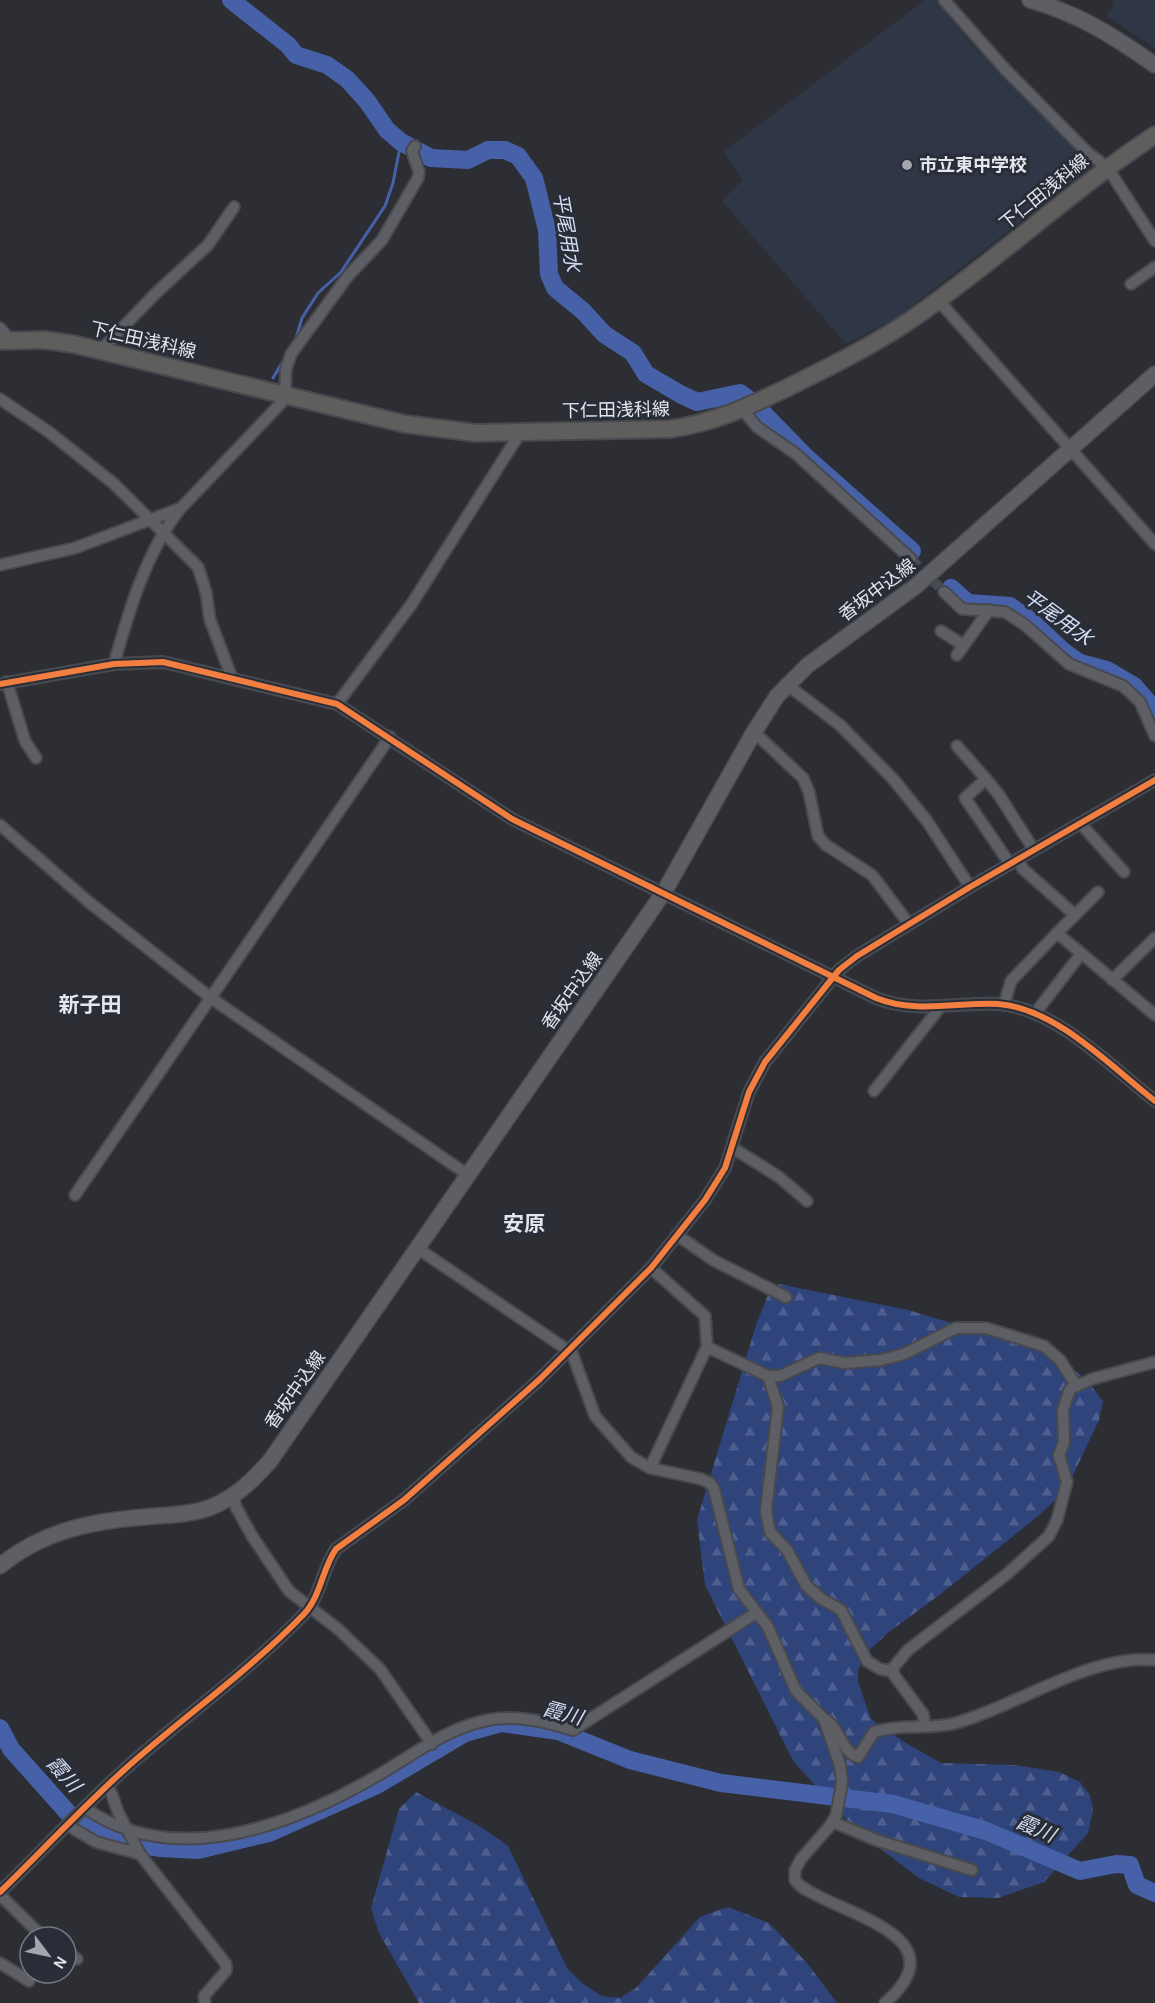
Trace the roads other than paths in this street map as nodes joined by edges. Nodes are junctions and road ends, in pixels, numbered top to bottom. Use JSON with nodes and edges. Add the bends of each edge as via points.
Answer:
{"nodes":[{"id":1,"x":944,"y":0,"type":"edge"},
{"id":2,"x":1030,"y":0,"type":"edge"},
{"id":3,"x":1155,"y":65,"type":"edge"},
{"id":4,"x":1155,"y":135,"type":"edge"},
{"id":5,"x":414,"y":149,"type":"dead end"},
{"id":6,"x":1107,"y":167,"type":"junction"},
{"id":7,"x":234,"y":207,"type":"dead end"},
{"id":8,"x":1155,"y":241,"type":"edge"},
{"id":9,"x":1155,"y":267,"type":"edge"},
{"id":10,"x":1131,"y":284,"type":"dead end"},
{"id":11,"x":938,"y":300,"type":"junction"},
{"id":12,"x":2,"y":337,"type":"edge"},
{"id":13,"x":101,"y":350,"type":"junction"},
{"id":14,"x":1155,"y":374,"type":"edge"},
{"id":15,"x":285,"y":395,"type":"junction"},
{"id":16,"x":0,"y":399,"type":"edge"},
{"id":17,"x":743,"y":410,"type":"junction"},
{"id":18,"x":520,"y":433,"type":"junction"},
{"id":19,"x":1070,"y":447,"type":"junction"},
{"id":20,"x":181,"y":508,"type":"junction"},
{"id":21,"x":151,"y":520,"type":"junction"},
{"id":22,"x":163,"y":532,"type":"junction"},
{"id":23,"x":1155,"y":544,"type":"edge"},
{"id":24,"x":911,"y":559,"type":"tunnel mouth"},
{"id":25,"x":0,"y":565,"type":"edge"},
{"id":26,"x":944,"y":592,"type":"tunnel mouth"},
{"id":27,"x":988,"y":610,"type":"junction"},
{"id":28,"x":941,"y":631,"type":"dead end"},
{"id":29,"x":963,"y":645,"type":"junction"},
{"id":30,"x":957,"y":655,"type":"dead end"},
{"id":31,"x":114,"y":664,"type":"junction"},
{"id":32,"x":232,"y":678,"type":"junction"},
{"id":33,"x":4,"y":683,"type":"edge"},
{"id":34,"x":786,"y":684,"type":"junction"},
{"id":35,"x":337,"y":704,"type":"junction"},
{"id":36,"x":754,"y":732,"type":"junction"},
{"id":37,"x":1155,"y":736,"type":"edge"},
{"id":38,"x":390,"y":737,"type":"junction"},
{"id":39,"x":957,"y":746,"type":"dead end"},
{"id":40,"x":36,"y":758,"type":"dead end"},
{"id":41,"x":986,"y":779,"type":"junction"},
{"id":42,"x":1154,"y":782,"type":"edge"},
{"id":43,"x":1080,"y":823,"type":"junction"},
{"id":44,"x":0,"y":825,"type":"edge"},
{"id":45,"x":1034,"y":850,"type":"junction"},
{"id":46,"x":1014,"y":861,"type":"junction"},
{"id":47,"x":1124,"y":872,"type":"dead end"},
{"id":48,"x":970,"y":887,"type":"junction"},
{"id":49,"x":664,"y":892,"type":"junction"},
{"id":50,"x":1098,"y":892,"type":"dead end"},
{"id":51,"x":1075,"y":915,"type":"junction"},
{"id":52,"x":909,"y":924,"type":"junction"},
{"id":53,"x":1057,"y":933,"type":"junction"},
{"id":54,"x":1155,"y":938,"type":"edge"},
{"id":55,"x":1081,"y":954,"type":"junction"},
{"id":56,"x":833,"y":976,"type":"junction"},
{"id":57,"x":1112,"y":980,"type":"junction"},
{"id":58,"x":211,"y":998,"type":"junction"},
{"id":59,"x":1004,"y":1005,"type":"junction"},
{"id":60,"x":940,"y":1006,"type":"junction"},
{"id":61,"x":1036,"y":1012,"type":"junction"},
{"id":62,"x":1155,"y":1015,"type":"edge"},
{"id":63,"x":874,"y":1091,"type":"dead end"},
{"id":64,"x":1155,"y":1101,"type":"edge"},
{"id":65,"x":733,"y":1148,"type":"junction"},
{"id":66,"x":468,"y":1174,"type":"junction"},
{"id":67,"x":75,"y":1195,"type":"dead end"},
{"id":68,"x":807,"y":1202,"type":"dead end"},
{"id":69,"x":677,"y":1235,"type":"junction"},
{"id":70,"x":417,"y":1248,"type":"junction"},
{"id":71,"x":651,"y":1268,"type":"junction"},
{"id":72,"x":786,"y":1298,"type":"dead end"},
{"id":73,"x":707,"y":1347,"type":"junction"},
{"id":74,"x":569,"y":1351,"type":"junction"},
{"id":75,"x":1155,"y":1362,"type":"edge"},
{"id":76,"x":768,"y":1376,"type":"junction"},
{"id":77,"x":1076,"y":1385,"type":"junction"},
{"id":78,"x":650,"y":1468,"type":"junction"},
{"id":79,"x":233,"y":1496,"type":"junction"},
{"id":80,"x":0,"y":1566,"type":"edge"},
{"id":81,"x":310,"y":1606,"type":"junction"},
{"id":82,"x":756,"y":1613,"type":"junction"},
{"id":83,"x":1155,"y":1660,"type":"edge"},
{"id":84,"x":892,"y":1671,"type":"junction"},
{"id":85,"x":824,"y":1719,"type":"junction"},
{"id":86,"x":925,"y":1725,"type":"junction"},
{"id":87,"x":432,"y":1744,"type":"junction"},
{"id":88,"x":111,"y":1792,"type":"dead end"},
{"id":89,"x":83,"y":1810,"type":"junction"},
{"id":90,"x":833,"y":1822,"type":"junction"},
{"id":91,"x":68,"y":1824,"type":"junction"},
{"id":92,"x":126,"y":1829,"type":"junction"},
{"id":93,"x":139,"y":1852,"type":"junction"},
{"id":94,"x":972,"y":1870,"type":"dead end"},
{"id":95,"x":0,"y":1893,"type":"edge"},
{"id":96,"x":31,"y":1925,"type":"edge"},
{"id":97,"x":0,"y":1963,"type":"edge"},
{"id":98,"x":18,"y":1975,"type":"edge"},
{"id":99,"x":205,"y":2003,"type":"edge"},
{"id":100,"x":885,"y":2003,"type":"edge"}],
"edges":[{"from":1,"to":6,"type":"street","via":[[1005,69],[1088,153]]},
{"from":2,"to":3,"type":"main road","via":[[1090,22]]},
{"from":4,"to":6,"type":"main road","name":"下仁田浅科線"},
{"from":5,"to":15,"type":"street","via":[[418,178],[382,240],[348,276],[291,354]]},
{"from":6,"to":8,"type":"street"},
{"from":6,"to":11,"type":"main road","name":"下仁田浅科線"},
{"from":7,"to":13,"type":"street","via":[[208,245]]},
{"from":9,"to":10,"type":"street"},
{"from":11,"to":17,"type":"main road","name":"下仁田浅科線","via":[[889,334]]},
{"from":11,"to":19,"type":"street"},
{"from":12,"to":13,"type":"main road","name":"下仁田浅科線"},
{"from":13,"to":15,"type":"main road","name":"下仁田浅科線"},
{"from":14,"to":19,"type":"main road","name":"香坂中込線"},
{"from":15,"to":18,"type":"main road","name":"下仁田浅科線","via":[[432,429]]},
{"from":15,"to":20,"type":"street"},
{"from":16,"to":21,"type":"street","via":[[88,463]]},
{"from":17,"to":18,"type":"main road","name":"下仁田浅科線","via":[[697,426],[670,429]]},
{"from":17,"to":24,"type":"street","via":[[757,427],[796,454]]},
{"from":18,"to":35,"type":"street","via":[[411,605]]},
{"from":19,"to":23,"type":"street"},
{"from":19,"to":34,"type":"main road","name":"香坂中込線","via":[[916,586]]},
{"from":20,"to":21,"type":"street"},
{"from":20,"to":22,"type":"street"},
{"from":21,"to":22,"type":"street"},
{"from":21,"to":25,"type":"street","via":[[75,548]]},
{"from":22,"to":31,"type":"street","via":[[135,597]]},
{"from":22,"to":32,"type":"street","via":[[201,571],[210,620]]},
{"from":26,"to":27,"type":"street","via":[[962,609]]},
{"from":27,"to":29,"type":"street"},
{"from":27,"to":37,"type":"street","via":[[1005,612],[1025,625],[1069,664],[1123,686],[1140,702]]},
{"from":28,"to":29,"type":"street"},
{"from":29,"to":30,"type":"street"},
{"from":31,"to":32,"type":"street","via":[[163,662]]},
{"from":31,"to":33,"type":"street"},
{"from":32,"to":35,"type":"street"},
{"from":33,"to":40,"type":"street","via":[[25,741]]},
{"from":34,"to":36,"type":"main road","name":"香坂中込線"},
{"from":34,"to":48,"type":"street","via":[[840,725],[894,780],[927,820]]},
{"from":35,"to":38,"type":"street"},
{"from":36,"to":49,"type":"main road","name":"香坂中込線"},
{"from":36,"to":52,"type":"street","via":[[803,778],[822,841],[872,875]]},
{"from":38,"to":49,"type":"street","via":[[512,819]]},
{"from":38,"to":58,"type":"street"},
{"from":39,"to":41,"type":"street"},
{"from":41,"to":45,"type":"street"},
{"from":41,"to":46,"type":"street","via":[[965,798]]},
{"from":42,"to":43,"type":"street"},
{"from":43,"to":45,"type":"street"},
{"from":43,"to":47,"type":"street"},
{"from":44,"to":58,"type":"street","via":[[90,903]]},
{"from":45,"to":46,"type":"street"},
{"from":46,"to":48,"type":"street"},
{"from":46,"to":51,"type":"street"},
{"from":48,"to":52,"type":"street"},
{"from":49,"to":56,"type":"street"},
{"from":49,"to":66,"type":"main road","name":"香坂中込線"},
{"from":50,"to":51,"type":"street"},
{"from":51,"to":53,"type":"street"},
{"from":52,"to":56,"type":"street"},
{"from":53,"to":55,"type":"street"},
{"from":53,"to":59,"type":"street","via":[[1011,981]]},
{"from":54,"to":57,"type":"street"},
{"from":55,"to":57,"type":"street"},
{"from":55,"to":61,"type":"street"},
{"from":56,"to":60,"type":"street","via":[[893,1004]]},
{"from":56,"to":65,"type":"street","via":[[760,1070],[749,1092]]},
{"from":57,"to":62,"type":"street"},
{"from":58,"to":66,"type":"street"},
{"from":58,"to":67,"type":"street"},
{"from":59,"to":60,"type":"street"},
{"from":59,"to":61,"type":"street"},
{"from":60,"to":63,"type":"street"},
{"from":61,"to":64,"type":"street"},
{"from":65,"to":68,"type":"street","via":[[779,1177]]},
{"from":65,"to":69,"type":"street","via":[[716,1183]]},
{"from":66,"to":70,"type":"main road","name":"香坂中込線"},
{"from":69,"to":71,"type":"street"},
{"from":69,"to":72,"type":"street","via":[[713,1260]]},
{"from":70,"to":74,"type":"street"},
{"from":70,"to":79,"type":"main road","name":"香坂中込線","via":[[270,1461]]},
{"from":71,"to":73,"type":"street","via":[[705,1316]]},
{"from":71,"to":74,"type":"street"},
{"from":73,"to":76,"type":"street"},
{"from":73,"to":78,"type":"street"},
{"from":74,"to":78,"type":"street","via":[[603,1428],[631,1457]]},
{"from":74,"to":81,"type":"street","via":[[404,1500],[336,1549]]},
{"from":75,"to":77,"type":"street"},
{"from":76,"to":77,"type":"street","via":[[790,1373],[819,1358],[845,1363],[889,1358],[967,1326],[998,1330],[1044,1346],[1060,1360]]},
{"from":76,"to":84,"type":"street","via":[[778,1406],[766,1511],[770,1532],[787,1550],[806,1586],[841,1610],[867,1661]]},
{"from":77,"to":84,"type":"street","via":[[1070,1389],[1063,1410],[1064,1442],[1059,1455],[1067,1482],[1065,1496],[1049,1536],[908,1650]]},
{"from":78,"to":82,"type":"street","via":[[710,1483],[720,1505],[739,1588]]},
{"from":79,"to":80,"type":"main road","name":"香坂中込線","via":[[195,1511],[103,1520],[70,1529],[29,1546]]},
{"from":79,"to":81,"type":"street","via":[[270,1564],[289,1591]]},
{"from":81,"to":87,"type":"street","via":[[380,1669]]},
{"from":81,"to":89,"type":"street","via":[[229,1684],[132,1763]]},
{"from":82,"to":85,"type":"street","via":[[768,1627],[796,1691]]},
{"from":82,"to":87,"type":"street","via":[[573,1730],[499,1718],[472,1724]]},
{"from":83,"to":86,"type":"street","via":[[1120,1660],[953,1724]]},
{"from":84,"to":86,"type":"street","via":[[923,1714]]},
{"from":85,"to":86,"type":"street","via":[[834,1726],[849,1753],[858,1757],[874,1732]]},
{"from":85,"to":90,"type":"street","via":[[840,1765],[841,1791]]},
{"from":87,"to":92,"type":"street","via":[[366,1782],[284,1820],[222,1837],[195,1839],[155,1837]]},
{"from":88,"to":92,"type":"street"},
{"from":89,"to":91,"type":"street"},
{"from":89,"to":92,"type":"street"},
{"from":90,"to":94,"type":"street"},
{"from":90,"to":100,"type":"street","via":[[801,1859],[795,1880],[884,1928],[907,1946],[910,1971]]},
{"from":91,"to":93,"type":"street","via":[[96,1842]]},
{"from":91,"to":95,"type":"street"},
{"from":92,"to":93,"type":"street"},
{"from":93,"to":99,"type":"street","via":[[227,1967],[204,1996]]},
{"from":95,"to":96,"type":"street"},
{"from":97,"to":98,"type":"street"}]}
